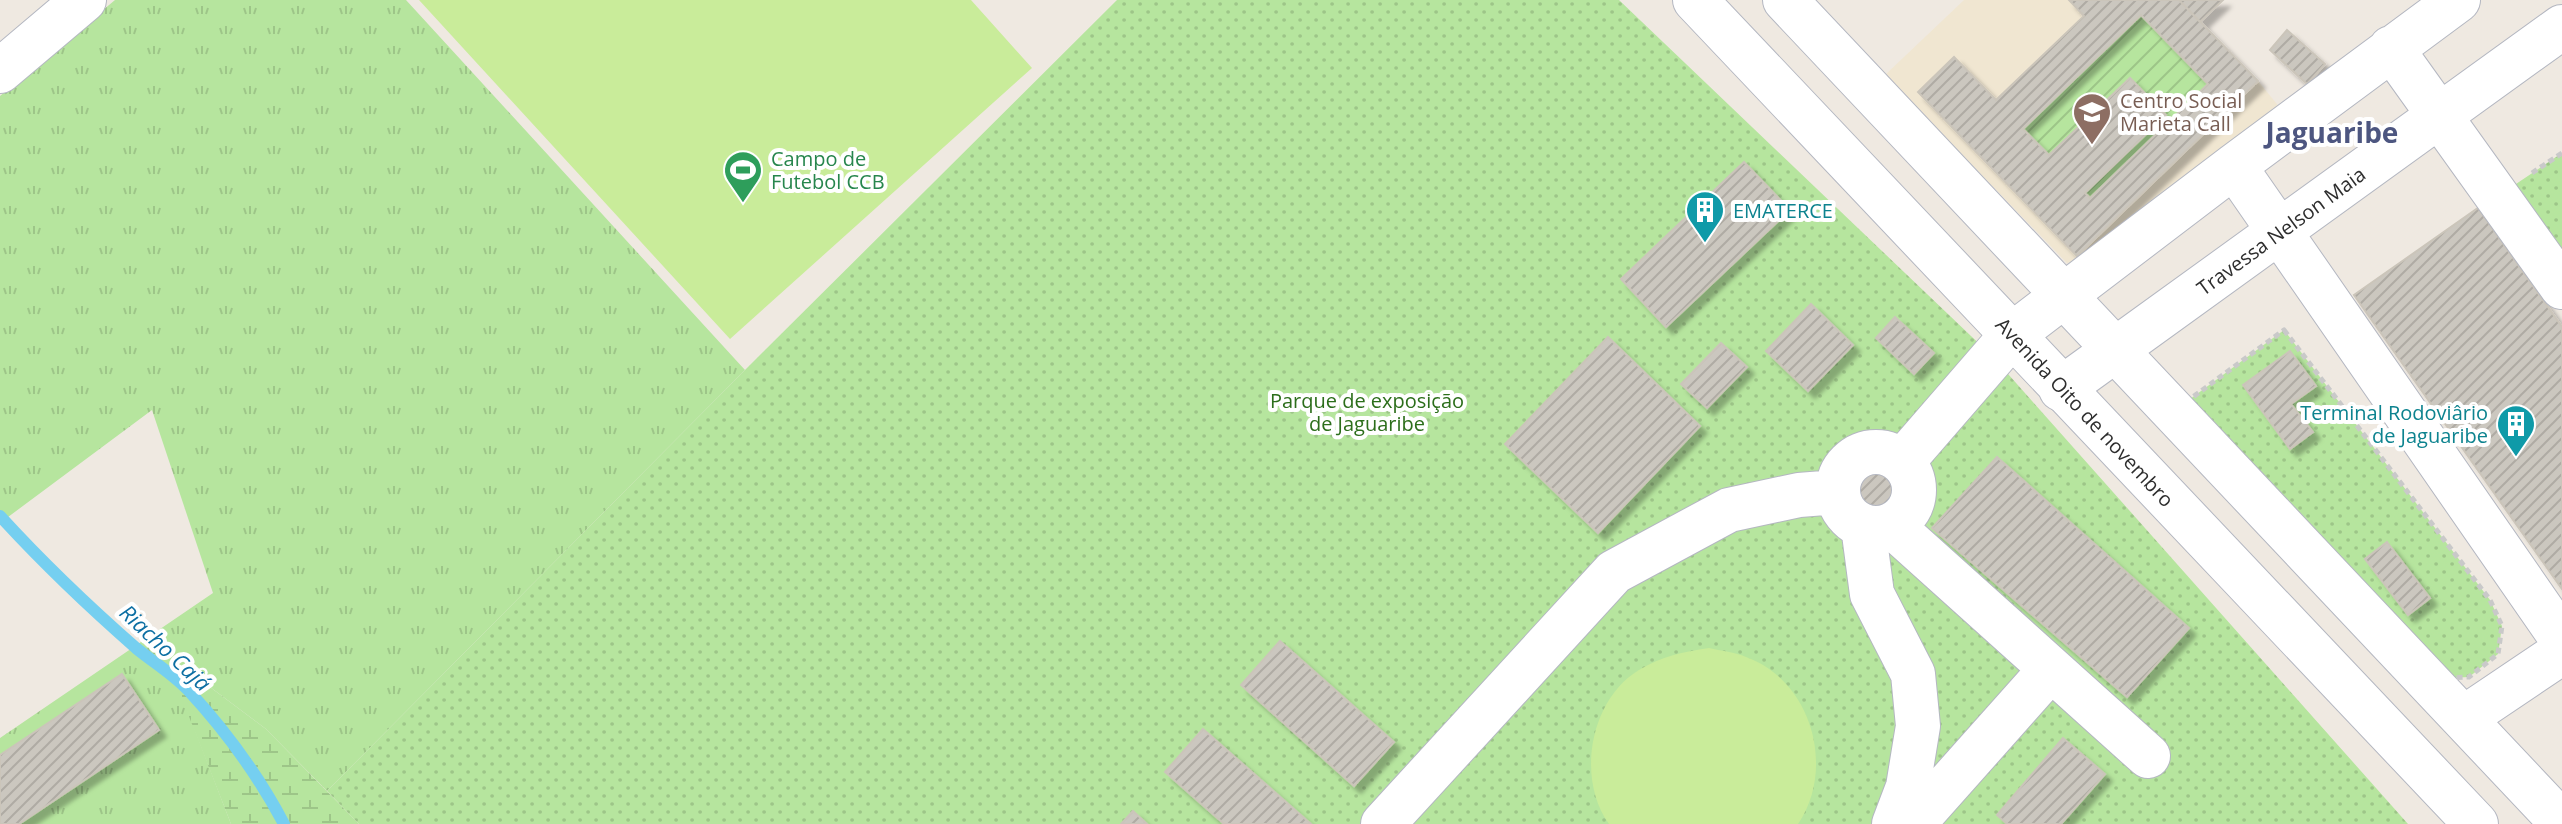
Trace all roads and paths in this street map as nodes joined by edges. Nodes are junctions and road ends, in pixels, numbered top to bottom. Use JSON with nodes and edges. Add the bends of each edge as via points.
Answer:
{"nodes":[{"id":1,"x":84,"y":0,"type":"edge"},
{"id":2,"x":1695,"y":0,"type":"edge"},
{"id":3,"x":1785,"y":0,"type":"edge"},
{"id":4,"x":2458,"y":0,"type":"edge"},
{"id":5,"x":2562,"y":27,"type":"edge"},
{"id":6,"x":2391,"y":48,"type":"junction"},
{"id":7,"x":0,"y":71,"type":"edge"},
{"id":8,"x":2442,"y":116,"type":"junction"},
{"id":9,"x":2234,"y":166,"type":"junction"},
{"id":10,"x":2280,"y":232,"type":"junction"},
{"id":11,"x":2562,"y":287,"type":"edge"},
{"id":12,"x":2064,"y":294,"type":"junction"},
{"id":13,"x":2012,"y":335,"type":"junction"},
{"id":14,"x":2116,"y":350,"type":"junction"},
{"id":15,"x":2061,"y":389,"type":"junction"},
{"id":16,"x":1902,"y":462,"type":"junction"},
{"id":17,"x":1837,"y":492,"type":"junction"},
{"id":18,"x":1877,"y":525,"type":"junction"},
{"id":19,"x":2502,"y":626,"type":"joint"},
{"id":20,"x":2562,"y":639,"type":"edge"},
{"id":21,"x":2395,"y":643,"type":"junction"},
{"id":22,"x":2562,"y":652,"type":"edge"},
{"id":23,"x":2050,"y":670,"type":"junction"},
{"id":24,"x":2344,"y":685,"type":"junction"},
{"id":25,"x":2464,"y":718,"type":"junction"},
{"id":26,"x":2148,"y":756,"type":"dead end"},
{"id":27,"x":2562,"y":823,"type":"edge"},
{"id":28,"x":1383,"y":824,"type":"edge"},
{"id":29,"x":1894,"y":824,"type":"edge"},
{"id":30,"x":1913,"y":824,"type":"edge"},
{"id":31,"x":2476,"y":824,"type":"edge"}],
"edges":[{"from":1,"to":7,"type":"street"},
{"from":2,"to":13,"type":"street","name":"Avenida Oito de novembro"},
{"from":3,"to":12,"type":"street"},
{"from":4,"to":6,"type":"street"},
{"from":5,"to":8,"type":"street","name":"Travessa Nelson Maia"},
{"from":6,"to":8,"type":"street"},
{"from":6,"to":9,"type":"street"},
{"from":8,"to":10,"type":"street","name":"Travessa Nelson Maia"},
{"from":8,"to":11,"type":"street"},
{"from":9,"to":10,"type":"street"},
{"from":9,"to":12,"type":"street"},
{"from":10,"to":14,"type":"street","name":"Travessa Nelson Maia"},
{"from":10,"to":20,"type":"street"},
{"from":12,"to":13,"type":"street"},
{"from":12,"to":14,"type":"street"},
{"from":13,"to":15,"type":"street","name":"Avenida Oito de novembro"},
{"from":13,"to":16,"type":"street"},
{"from":14,"to":15,"type":"street","name":"Travessa Nelson Maia"},
{"from":14,"to":21,"type":"street"},
{"from":15,"to":24,"type":"street","name":"Avenida Oito de novembro"},
{"from":16,"to":17,"type":"street","via":[[1875,451],[1860,454],[1840,476]]},
{"from":16,"to":18,"type":"street","via":[[1911,474],[1911,504],[1903,516]]},
{"from":17,"to":18,"type":"street","via":[[1851,518]]},
{"from":17,"to":28,"type":"street","via":[[1729,510],[1614,572]]},
{"from":18,"to":23,"type":"street"},
{"from":18,"to":29,"type":"street","via":[[1872,594],[1913,674],[1918,726],[1908,787]]},
{"from":19,"to":19,"type":"path","via":[[2498,654],[2469,677],[2449,678],[2182,405],[2284,330],[2490,600]]},
{"from":21,"to":24,"type":"street"},
{"from":21,"to":25,"type":"street"},
{"from":22,"to":25,"type":"street"},
{"from":23,"to":26,"type":"street"},
{"from":23,"to":30,"type":"street"},
{"from":24,"to":31,"type":"street","name":"Avenida Oito de novembro"},
{"from":25,"to":27,"type":"street"}]}
